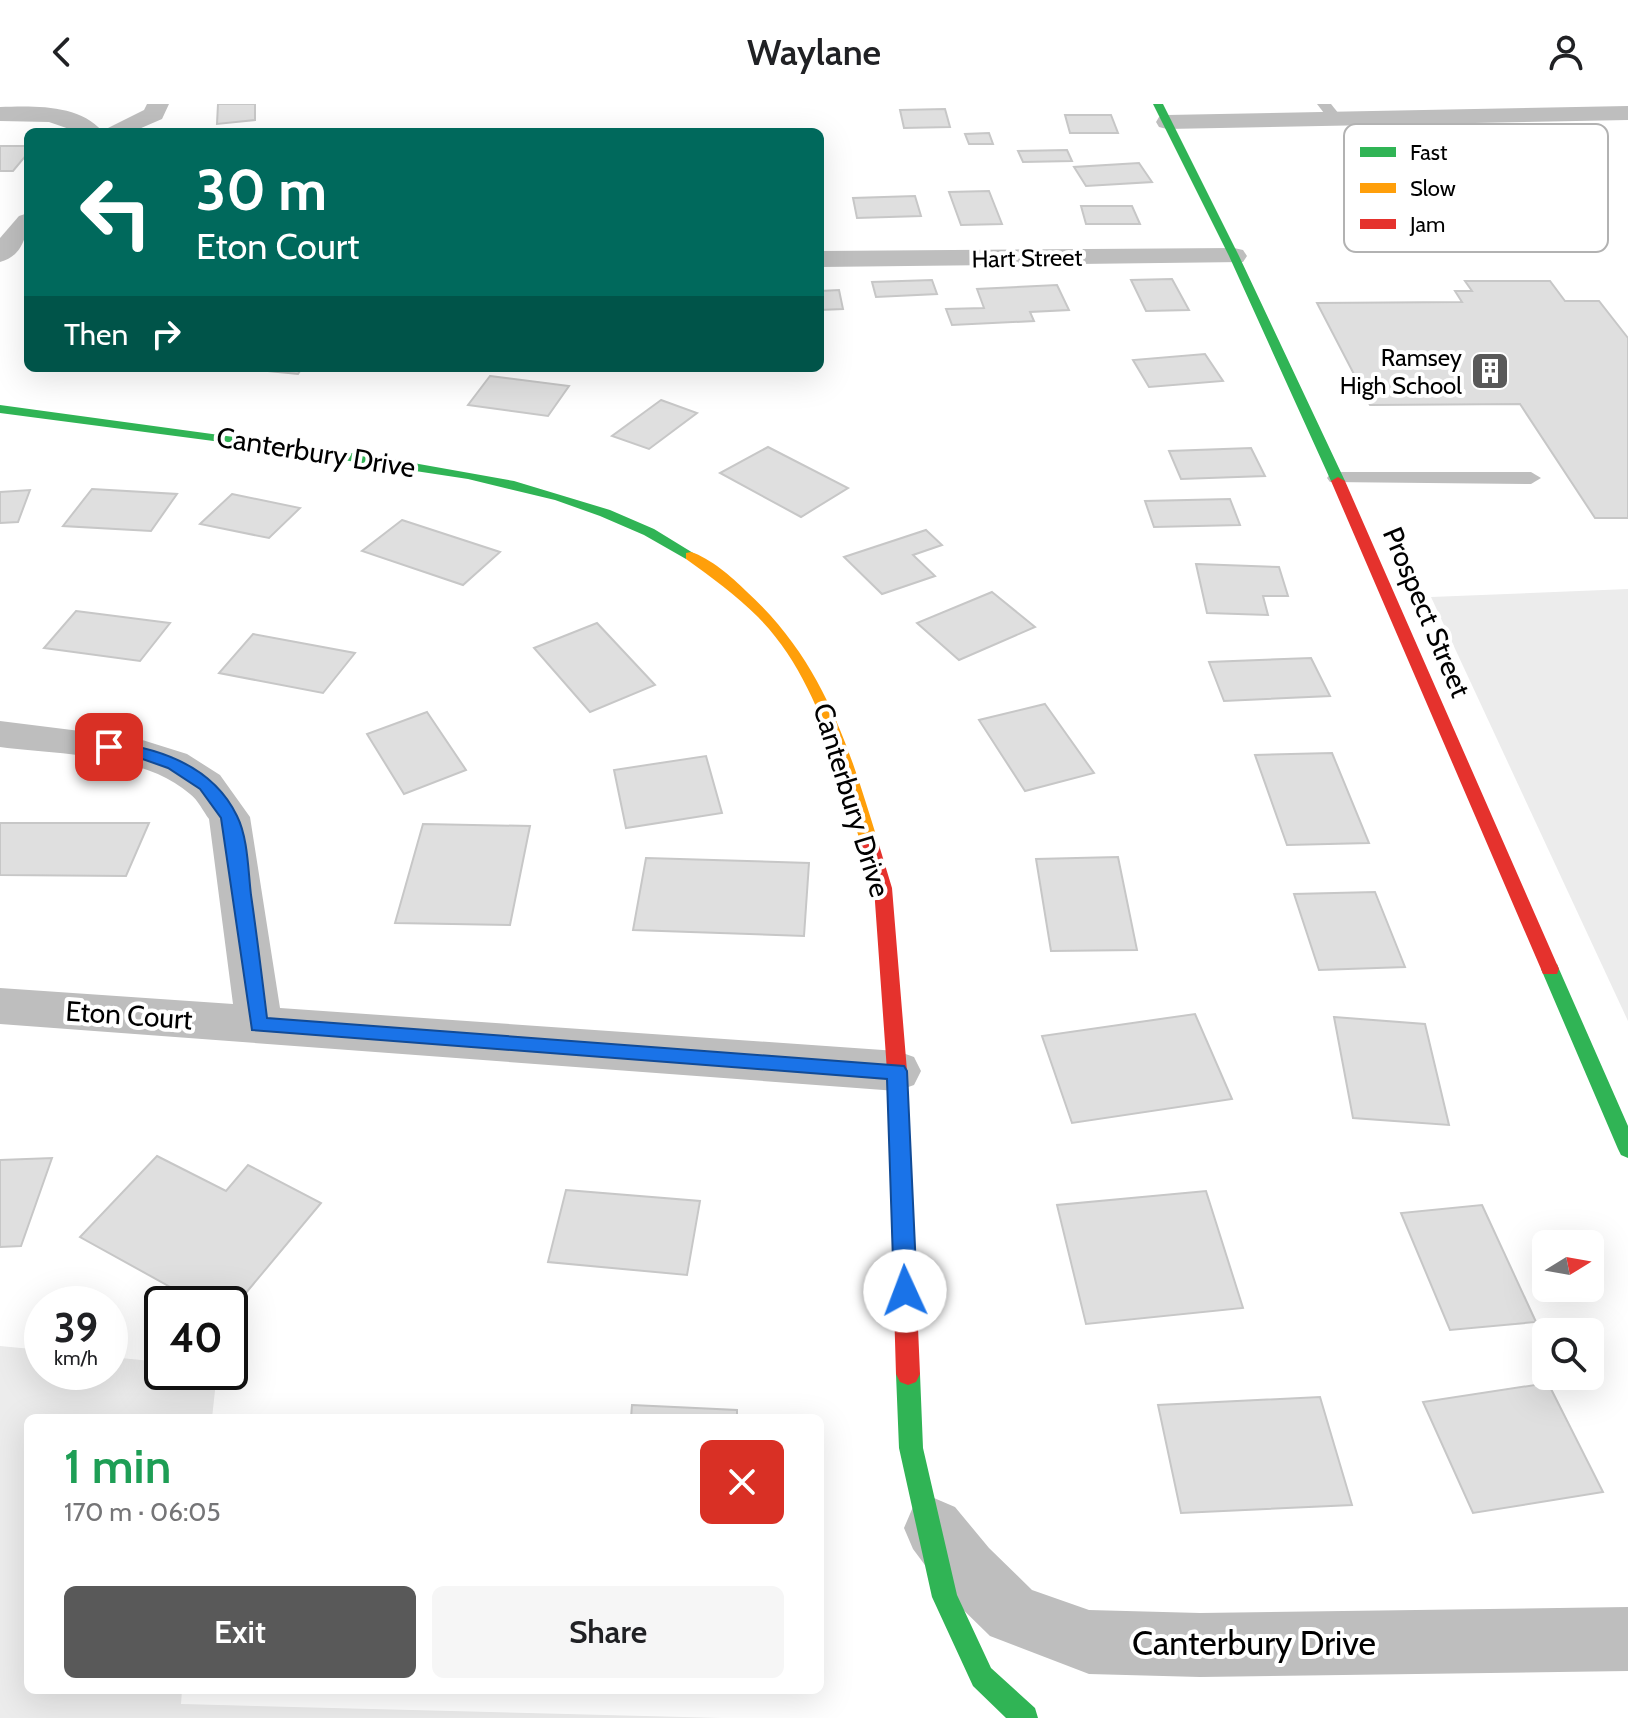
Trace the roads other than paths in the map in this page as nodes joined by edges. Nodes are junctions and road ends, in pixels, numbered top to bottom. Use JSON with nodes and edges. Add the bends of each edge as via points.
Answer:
{"nodes":[{"id":1,"x":70,"y":104,"type":"edge"},
{"id":2,"x":158,"y":104,"type":"edge"},
{"id":3,"x":1582,"y":109,"type":"edge"},
{"id":4,"x":1330,"y":112,"type":"edge"},
{"id":5,"x":1163,"y":113,"type":"edge"},
{"id":6,"x":1628,"y":113,"type":"edge"},
{"id":7,"x":0,"y":114,"type":"edge"},
{"id":8,"x":31,"y":114,"type":"junction"},
{"id":9,"x":86,"y":128,"type":"edge"},
{"id":10,"x":122,"y":128,"type":"edge"},
{"id":11,"x":24,"y":226,"type":"edge"},
{"id":12,"x":0,"y":254,"type":"edge"},
{"id":13,"x":1234,"y":256,"type":"junction"},
{"id":14,"x":824,"y":259,"type":"edge"},
{"id":15,"x":0,"y":409,"type":"edge"},
{"id":16,"x":1337,"y":478,"type":"junction"},
{"id":17,"x":1531,"y":478,"type":"dead end"},
{"id":18,"x":0,"y":734,"type":"edge"},
{"id":19,"x":0,"y":1006,"type":"edge"},
{"id":20,"x":259,"y":1025,"type":"junction"},
{"id":21,"x":897,"y":1071,"type":"junction"},
{"id":22,"x":1628,"y":1149,"type":"edge"},
{"id":23,"x":927,"y":1519,"type":"junction"},
{"id":24,"x":1628,"y":1639,"type":"edge"},
{"id":25,"x":1025,"y":1718,"type":"edge"}],
"edges":[{"from":1,"to":8,"type":"street"},
{"from":2,"to":10,"type":"street","via":[[154,114]]},
{"from":3,"to":4,"type":"street"},
{"from":3,"to":6,"type":"street"},
{"from":4,"to":5,"type":"street"},
{"from":5,"to":13,"type":"street","name":"Prospect Street"},
{"from":7,"to":8,"type":"street"},
{"from":8,"to":9,"type":"street"},
{"from":11,"to":12,"type":"street"},
{"from":13,"to":14,"type":"street","name":"Hart Street"},
{"from":13,"to":16,"type":"street","name":"Prospect Street"},
{"from":15,"to":21,"type":"street","name":"Canterbury Drive","via":[[492,478],[615,515],[713,570],[791,645],[836,730],[883,888]]},
{"from":16,"to":17,"type":"lane"},
{"from":16,"to":22,"type":"street","name":"Prospect Street"},
{"from":18,"to":20,"type":"street","via":[[136,751],[173,764],[206,785],[232,828]]},
{"from":19,"to":20,"type":"street","name":"Eton Court"},
{"from":20,"to":21,"type":"street","name":"Eton Court"},
{"from":21,"to":23,"type":"street","name":"Canterbury Drive","via":[[911,1448]]},
{"from":23,"to":24,"type":"street","name":"Canterbury Drive","via":[[967,1570],[1012,1614],[1089,1642]]},
{"from":23,"to":25,"type":"street","name":"Canterbury Drive","via":[[945,1597],[982,1677]]}]}
